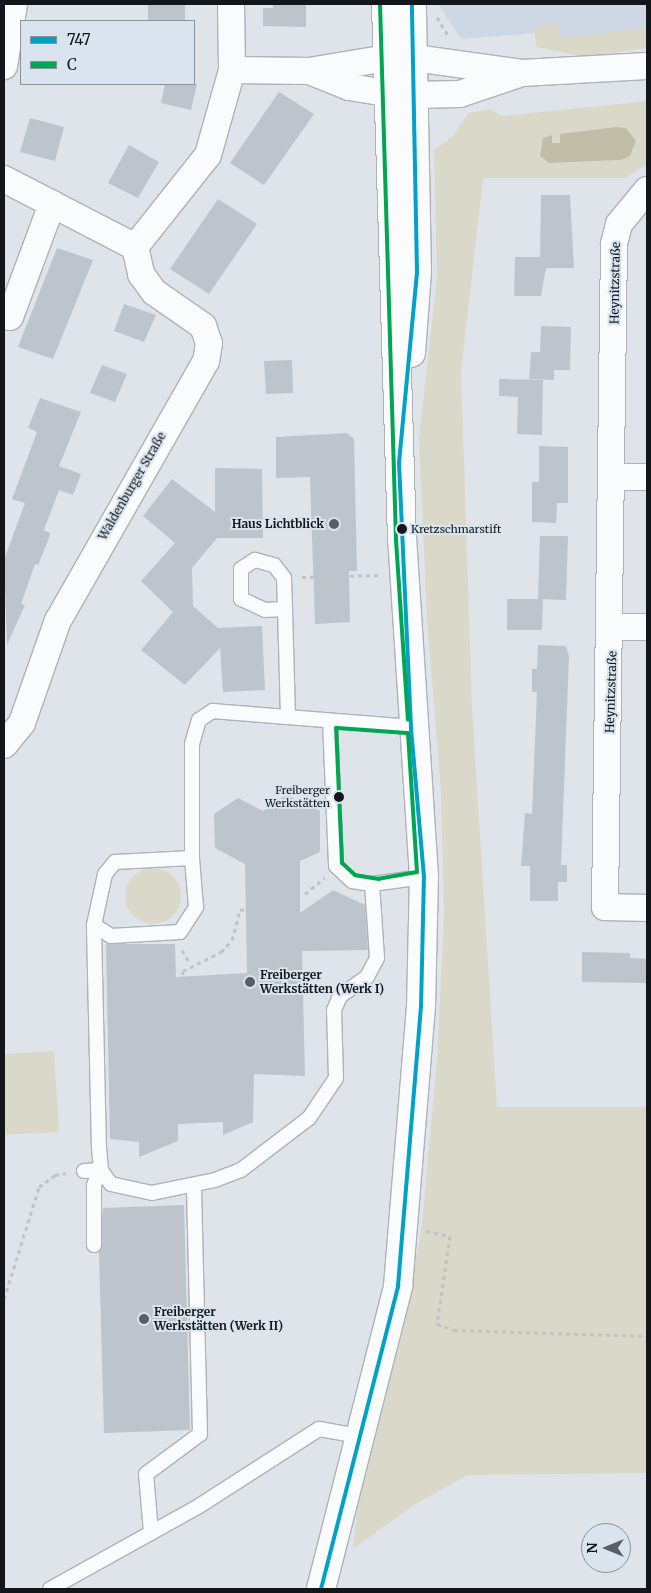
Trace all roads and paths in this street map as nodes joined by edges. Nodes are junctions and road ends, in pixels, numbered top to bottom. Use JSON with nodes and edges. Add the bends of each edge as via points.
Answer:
{"nodes":[{"id":1,"x":14,"y":4,"type":"edge"},
{"id":2,"x":231,"y":4,"type":"edge"},
{"id":3,"x":386,"y":4,"type":"edge"},
{"id":4,"x":423,"y":7,"type":"edge"},
{"id":5,"x":448,"y":35,"type":"dead end"},
{"id":6,"x":387,"y":58,"type":"junction"},
{"id":7,"x":414,"y":58,"type":"junction"},
{"id":8,"x":4,"y":66,"type":"edge"},
{"id":9,"x":647,"y":66,"type":"edge"},
{"id":10,"x":232,"y":70,"type":"junction"},
{"id":11,"x":309,"y":70,"type":"junction"},
{"id":12,"x":522,"y":73,"type":"junction"},
{"id":13,"x":401,"y":94,"type":"junction"},
{"id":14,"x":4,"y":179,"type":"edge"},
{"id":15,"x":647,"y":190,"type":"edge"},
{"id":16,"x":52,"y":204,"type":"junction"},
{"id":17,"x":134,"y":247,"type":"junction"},
{"id":18,"x":10,"y":317,"type":"dead end"},
{"id":19,"x":613,"y":477,"type":"junction"},
{"id":20,"x":647,"y":477,"type":"edge"},
{"id":21,"x":384,"y":575,"type":"dead end"},
{"id":22,"x":284,"y":578,"type":"junction"},
{"id":23,"x":285,"y":609,"type":"junction"},
{"id":24,"x":647,"y":626,"type":"edge"},
{"id":25,"x":612,"y":627,"type":"junction"},
{"id":26,"x":288,"y":716,"type":"junction"},
{"id":27,"x":330,"y":721,"type":"junction"},
{"id":28,"x":410,"y":726,"type":"junction"},
{"id":29,"x":4,"y":745,"type":"edge"},
{"id":30,"x":192,"y":858,"type":"junction"},
{"id":31,"x":336,"y":866,"type":"junction"},
{"id":32,"x":424,"y":877,"type":"junction"},
{"id":33,"x":372,"y":884,"type":"junction"},
{"id":34,"x":305,"y":894,"type":"dead end"},
{"id":35,"x":271,"y":904,"type":"dead end"},
{"id":36,"x":647,"y":908,"type":"edge"},
{"id":37,"x":94,"y":925,"type":"junction"},
{"id":38,"x":179,"y":990,"type":"dead end"},
{"id":39,"x":101,"y":1170,"type":"junction"},
{"id":40,"x":84,"y":1171,"type":"joint"},
{"id":41,"x":194,"y":1186,"type":"junction"},
{"id":42,"x":405,"y":1226,"type":"junction"},
{"id":43,"x":94,"y":1245,"type":"dead end"},
{"id":44,"x":4,"y":1299,"type":"edge"},
{"id":45,"x":647,"y":1336,"type":"edge"},
{"id":46,"x":359,"y":1436,"type":"junction"},
{"id":47,"x":152,"y":1533,"type":"junction"},
{"id":48,"x":50,"y":1589,"type":"edge"},
{"id":49,"x":321,"y":1589,"type":"edge"}],
"edges":[{"from":1,"to":8,"type":"street"},
{"from":2,"to":10,"type":"street"},
{"from":3,"to":6,"type":"main road"},
{"from":4,"to":5,"type":"path"},
{"from":4,"to":7,"type":"main road"},
{"from":6,"to":7,"type":"main road"},
{"from":6,"to":11,"type":"street"},
{"from":6,"to":13,"type":"main road"},
{"from":7,"to":12,"type":"street"},
{"from":7,"to":13,"type":"main road"},
{"from":9,"to":12,"type":"street"},
{"from":10,"to":11,"type":"street"},
{"from":10,"to":17,"type":"street","via":[[208,155]]},
{"from":11,"to":13,"type":"street","via":[[350,87]]},
{"from":12,"to":13,"type":"street","via":[[460,94]]},
{"from":13,"to":28,"type":"main road","via":[[399,444]]},
{"from":14,"to":16,"type":"street"},
{"from":15,"to":19,"type":"street","name":"Heynitzstraße","via":[[619,224],[614,244]]},
{"from":16,"to":17,"type":"street"},
{"from":16,"to":18,"type":"street"},
{"from":17,"to":29,"type":"street","name":"Waldenburger Straße","via":[[141,274],[154,292],[203,326],[209,343],[206,361],[58,620],[22,723]]},
{"from":19,"to":20,"type":"street"},
{"from":19,"to":25,"type":"street","name":"Heynitzstraße"},
{"from":21,"to":22,"type":"path"},
{"from":22,"to":23,"type":"lane"},
{"from":22,"to":23,"type":"lane","via":[[274,565],[255,560],[241,569],[239,583],[241,599],[251,606]]},
{"from":23,"to":26,"type":"lane"},
{"from":24,"to":25,"type":"street"},
{"from":25,"to":36,"type":"street","name":"Heynitzstraße","via":[[605,907]]},
{"from":26,"to":27,"type":"lane"},
{"from":26,"to":30,"type":"lane","via":[[213,711],[199,720],[192,744]]},
{"from":27,"to":28,"type":"lane"},
{"from":27,"to":31,"type":"lane"},
{"from":28,"to":32,"type":"main road"},
{"from":30,"to":37,"type":"lane","via":[[115,862],[105,874]]},
{"from":30,"to":37,"type":"lane","via":[[196,907],[180,932],[111,936]]},
{"from":31,"to":33,"type":"lane","via":[[352,881]]},
{"from":31,"to":34,"type":"path"},
{"from":32,"to":33,"type":"lane"},
{"from":32,"to":42,"type":"main road","via":[[421,1007]]},
{"from":33,"to":41,"type":"lane","via":[[377,958],[367,977],[340,996],[334,1010],[336,1078],[323,1101],[309,1118],[240,1170]]},
{"from":35,"to":38,"type":"path","via":[[240,910],[232,940],[221,952],[183,970]]},
{"from":37,"to":39,"type":"lane"},
{"from":39,"to":40,"type":"lane"},
{"from":39,"to":41,"type":"lane","via":[[111,1184],[132,1190],[152,1193]]},
{"from":39,"to":43,"type":"lane","via":[[94,1185]]},
{"from":40,"to":44,"type":"path","via":[[55,1174],[39,1187]]},
{"from":41,"to":47,"type":"lane","via":[[200,1434],[146,1474]]},
{"from":42,"to":45,"type":"path","via":[[450,1236],[437,1324],[454,1330]]},
{"from":42,"to":46,"type":"main road","via":[[398,1286]]},
{"from":46,"to":47,"type":"lane","via":[[319,1430]]},
{"from":46,"to":49,"type":"main road"},
{"from":47,"to":48,"type":"lane"}]}
